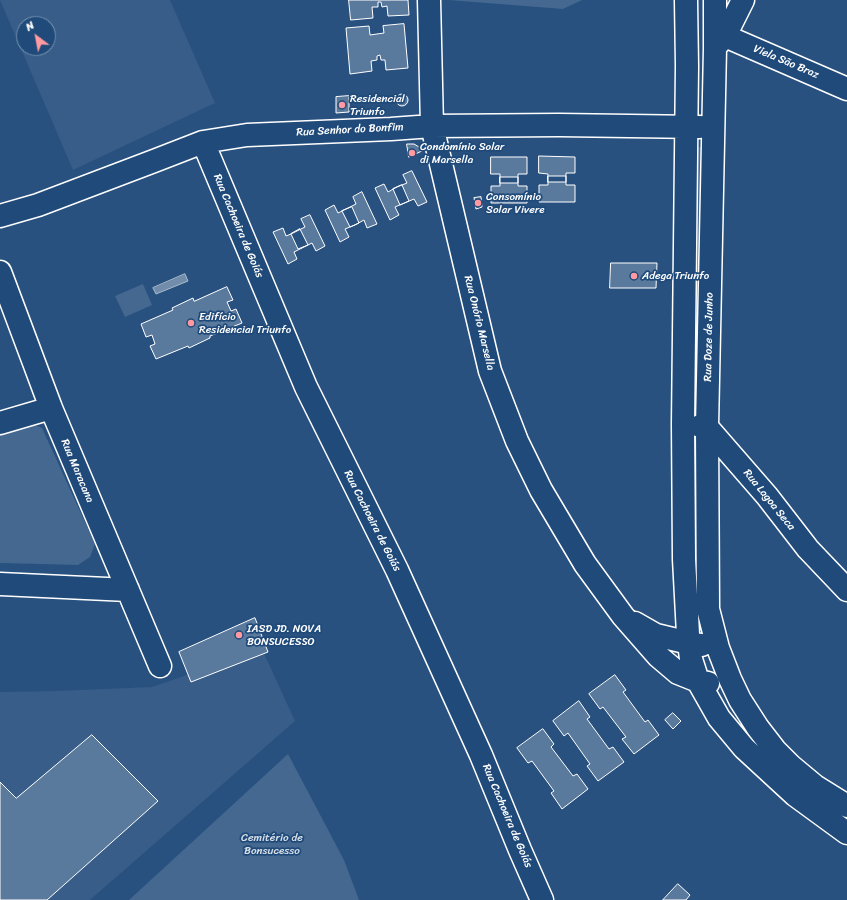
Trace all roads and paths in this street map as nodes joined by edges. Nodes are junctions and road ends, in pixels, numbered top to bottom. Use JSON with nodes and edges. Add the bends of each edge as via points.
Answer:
{"nodes":[{"id":1,"x":429,"y":0,"type":"edge"},
{"id":2,"x":686,"y":0,"type":"edge"},
{"id":3,"x":715,"y":0,"type":"edge"},
{"id":4,"x":742,"y":0,"type":"edge"},
{"id":5,"x":720,"y":42,"type":"junction"},
{"id":6,"x":687,"y":66,"type":"junction"},
{"id":7,"x":847,"y":89,"type":"edge"},
{"id":8,"x":432,"y":126,"type":"junction"},
{"id":9,"x":686,"y":127,"type":"junction"},
{"id":10,"x":713,"y":127,"type":"junction"},
{"id":11,"x":203,"y":142,"type":"junction"},
{"id":12,"x":0,"y":216,"type":"edge"},
{"id":13,"x":0,"y":272,"type":"edge"},
{"id":14,"x":50,"y":408,"type":"junction"},
{"id":15,"x":0,"y":423,"type":"edge"},
{"id":16,"x":683,"y":424,"type":"junction"},
{"id":17,"x":708,"y":427,"type":"junction"},
{"id":18,"x":0,"y":584,"type":"edge"},
{"id":19,"x":128,"y":590,"type":"junction"},
{"id":20,"x":847,"y":590,"type":"edge"},
{"id":21,"x":623,"y":616,"type":"junction"},
{"id":22,"x":689,"y":643,"type":"junction"},
{"id":23,"x":718,"y":648,"type":"junction"},
{"id":24,"x":160,"y":666,"type":"dead end"},
{"id":25,"x":698,"y":681,"type":"junction"},
{"id":26,"x":735,"y":689,"type":"junction"},
{"id":27,"x":847,"y":806,"type":"edge"},
{"id":28,"x":847,"y":832,"type":"edge"},
{"id":29,"x":542,"y":900,"type":"edge"}],
"edges":[{"from":1,"to":8,"type":"street","name":"Rua Onório Marsella"},
{"from":2,"to":6,"type":"street"},
{"from":3,"to":5,"type":"street","name":"Rua Doze de Junho"},
{"from":4,"to":5,"type":"street"},
{"from":5,"to":6,"type":"street"},
{"from":5,"to":7,"type":"street","name":"Viela São Braz"},
{"from":5,"to":10,"type":"street","name":"Rua Doze de Junho"},
{"from":6,"to":9,"type":"street"},
{"from":8,"to":9,"type":"street","name":"Rua Senhor do Bonfim"},
{"from":8,"to":11,"type":"street","name":"Rua Senhor do Bonfim","via":[[247,135]]},
{"from":8,"to":21,"type":"street","name":"Rua Onório Marsella","via":[[490,372],[517,441],[541,490],[585,564]]},
{"from":9,"to":10,"type":"street","name":"Rua Senhor do Bonfim"},
{"from":9,"to":16,"type":"street"},
{"from":10,"to":17,"type":"street","name":"Rua Doze de Junho"},
{"from":11,"to":12,"type":"street","name":"Rua Senhor do Bonfim","via":[[38,205]]},
{"from":11,"to":29,"type":"street","name":"Rua Cachoeira de Goiás","via":[[306,387],[401,578],[481,755]]},
{"from":13,"to":14,"type":"street","name":"Rua Maracana"},
{"from":14,"to":15,"type":"street"},
{"from":14,"to":19,"type":"street","name":"Rua Maracana"},
{"from":16,"to":17,"type":"street"},
{"from":16,"to":22,"type":"street","via":[[684,559]]},
{"from":17,"to":20,"type":"street","name":"Rua Lagoa Seca","via":[[808,549]]},
{"from":17,"to":23,"type":"street","name":"Rua Doze de Junho","via":[[708,609]]},
{"from":18,"to":19,"type":"street"},
{"from":19,"to":24,"type":"street","name":"Rua Maracana"},
{"from":21,"to":22,"type":"street","via":[[656,635]]},
{"from":21,"to":25,"type":"street","name":"Rua Onório Marsella","via":[[658,656],[678,673]]},
{"from":22,"to":23,"type":"street"},
{"from":22,"to":25,"type":"street"},
{"from":23,"to":26,"type":"street","name":"Rua Doze de Junho"},
{"from":25,"to":26,"type":"street","name":"Rua Onório Marsella"},
{"from":25,"to":28,"type":"street","via":[[719,718],[744,748],[795,795]]},
{"from":26,"to":27,"type":"street","name":"Rua Doze de Junho","via":[[758,728],[775,750],[815,786]]}]}
